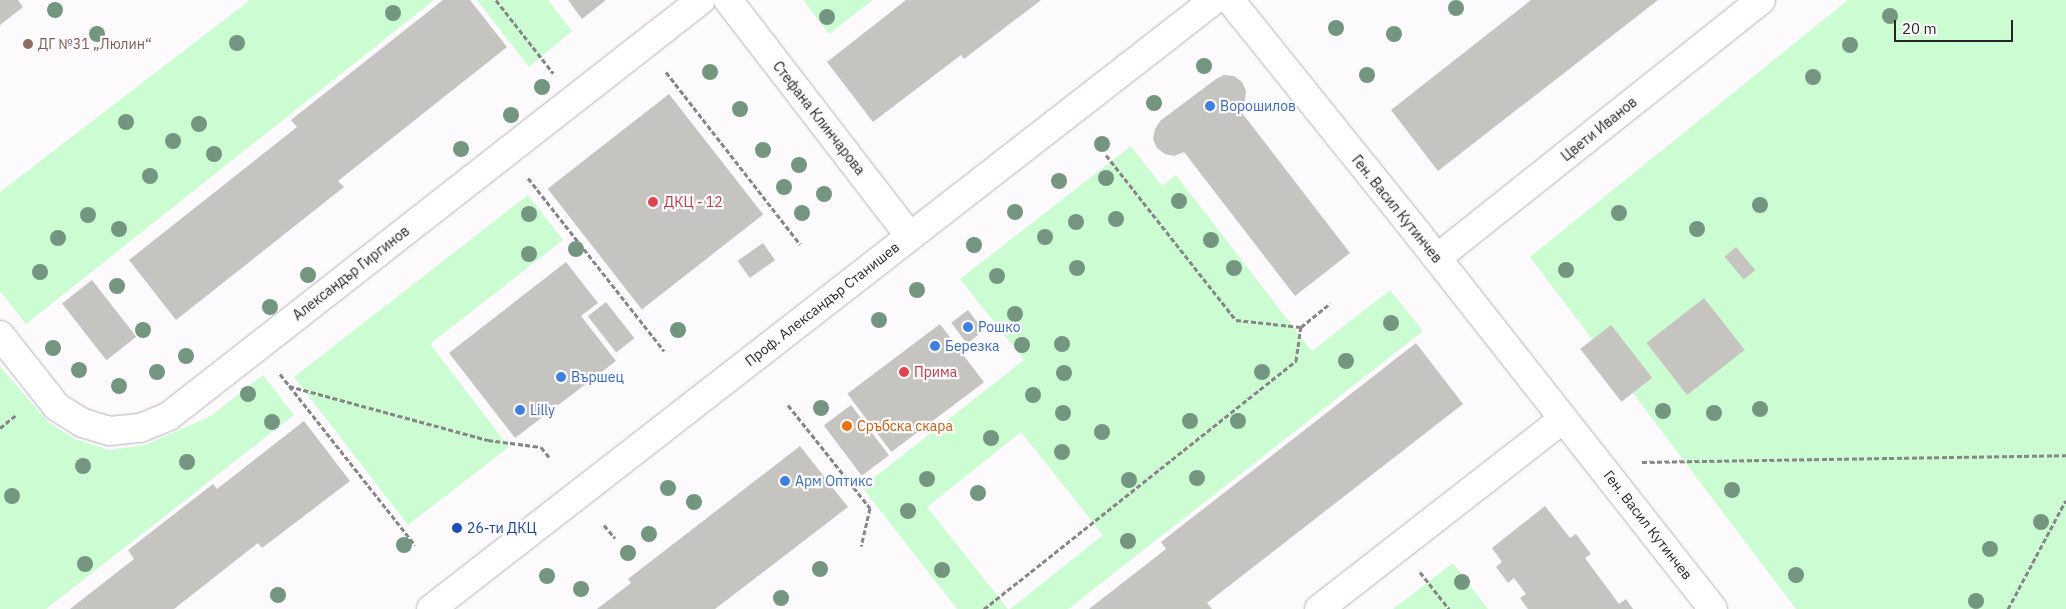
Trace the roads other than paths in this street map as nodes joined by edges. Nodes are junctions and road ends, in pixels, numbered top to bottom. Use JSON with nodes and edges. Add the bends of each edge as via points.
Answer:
{"nodes":[{"id":1,"x":701,"y":0,"type":"edge"},
{"id":2,"x":728,"y":0,"type":"edge"},
{"id":3,"x":1214,"y":0,"type":"edge"},
{"id":4,"x":1230,"y":0,"type":"edge"},
{"id":5,"x":1760,"y":0,"type":"edge"},
{"id":6,"x":910,"y":236,"type":"junction"},
{"id":7,"x":1437,"y":258,"type":"junction"},
{"id":8,"x":0,"y":335,"type":"edge"},
{"id":9,"x":1563,"y":419,"type":"junction"},
{"id":10,"x":431,"y":609,"type":"edge"},
{"id":11,"x":1319,"y":609,"type":"edge"},
{"id":12,"x":1713,"y":609,"type":"edge"}],
"edges":[{"from":1,"to":8,"type":"street","name":"Александър Гиргинов","via":[[169,416],[140,428],[110,431],[83,423],[57,407]]},
{"from":2,"to":6,"type":"street","name":"Стефана Клинчарова"},
{"from":3,"to":6,"type":"street","name":"Проф. Александър Станишев"},
{"from":4,"to":7,"type":"street","name":"Ген. Васил Кутинчев"},
{"from":5,"to":7,"type":"street","name":"Цвети Иванов"},
{"from":6,"to":10,"type":"street","name":"Проф. Александър Станишев"},
{"from":7,"to":9,"type":"street","name":"Ген. Васил Кутинчев"},
{"from":9,"to":11,"type":"street"},
{"from":9,"to":12,"type":"street","name":"Ген. Васил Кутинчев"}]}
